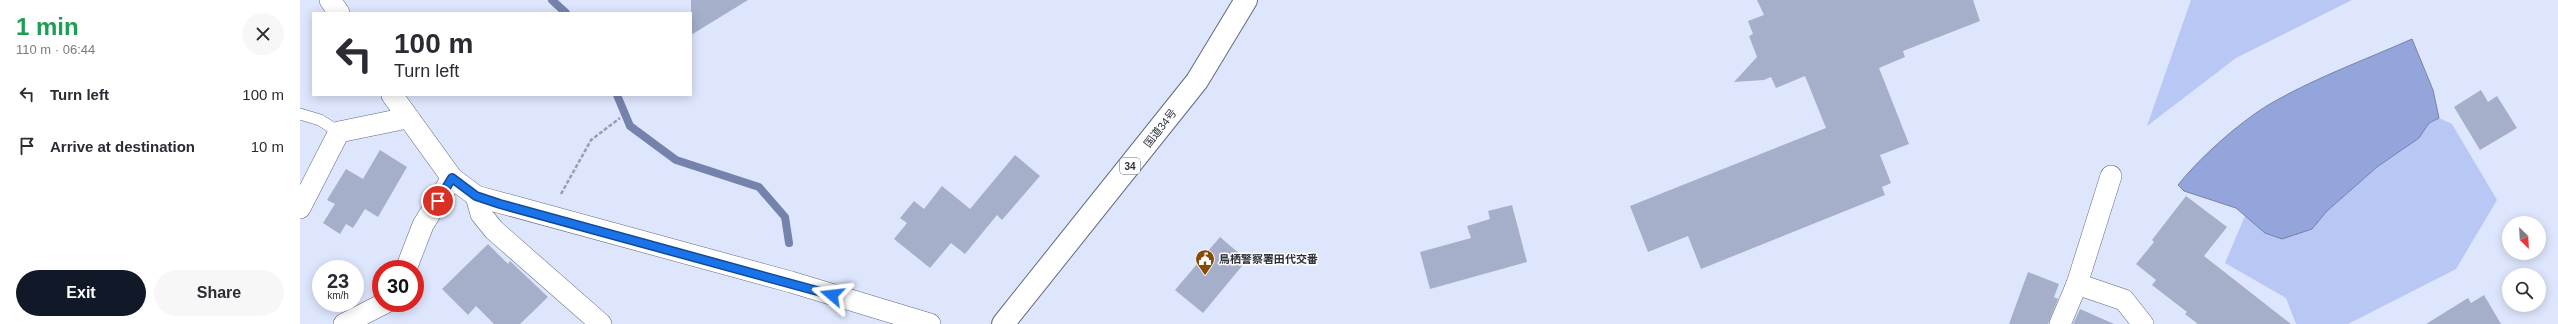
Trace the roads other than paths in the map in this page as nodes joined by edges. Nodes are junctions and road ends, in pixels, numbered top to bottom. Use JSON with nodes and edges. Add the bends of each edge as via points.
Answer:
{"nodes":[{"id":1,"x":330,"y":0,"type":"edge"},
{"id":2,"x":1246,"y":0,"type":"edge"},
{"id":3,"x":338,"y":12,"type":"edge"},
{"id":4,"x":393,"y":96,"type":"edge"},
{"id":5,"x":300,"y":114,"type":"edge"},
{"id":6,"x":407,"y":118,"type":"junction"},
{"id":7,"x":339,"y":132,"type":"junction"},
{"id":8,"x":2111,"y":176,"type":"dead end"},
{"id":9,"x":452,"y":178,"type":"junction"},
{"id":10,"x":476,"y":196,"type":"junction"},
{"id":11,"x":300,"y":208,"type":"edge"},
{"id":12,"x":409,"y":260,"type":"edge"},
{"id":13,"x":2077,"y":284,"type":"junction"},
{"id":14,"x":372,"y":310,"type":"edge"},
{"id":15,"x":344,"y":324,"type":"edge"},
{"id":16,"x":601,"y":324,"type":"edge"},
{"id":17,"x":930,"y":324,"type":"edge"},
{"id":18,"x":1003,"y":324,"type":"edge"},
{"id":19,"x":2060,"y":324,"type":"edge"},
{"id":20,"x":2143,"y":324,"type":"edge"}],
"edges":[{"from":1,"to":3,"type":"street"},
{"from":2,"to":18,"type":"highway","name":"国道34号","number":"34","via":[[1197,81]]},
{"from":4,"to":6,"type":"street"},
{"from":5,"to":7,"type":"lane","via":[[320,120]]},
{"from":6,"to":7,"type":"street"},
{"from":6,"to":9,"type":"street"},
{"from":7,"to":11,"type":"street"},
{"from":8,"to":13,"type":"street"},
{"from":9,"to":10,"type":"street"},
{"from":9,"to":12,"type":"street","via":[[423,224]]},
{"from":10,"to":16,"type":"street","via":[[481,214],[494,230]]},
{"from":10,"to":17,"type":"street","via":[[791,282]]},
{"from":13,"to":19,"type":"street"},
{"from":13,"to":20,"type":"street","via":[[2124,300]]},
{"from":14,"to":15,"type":"street"}]}
